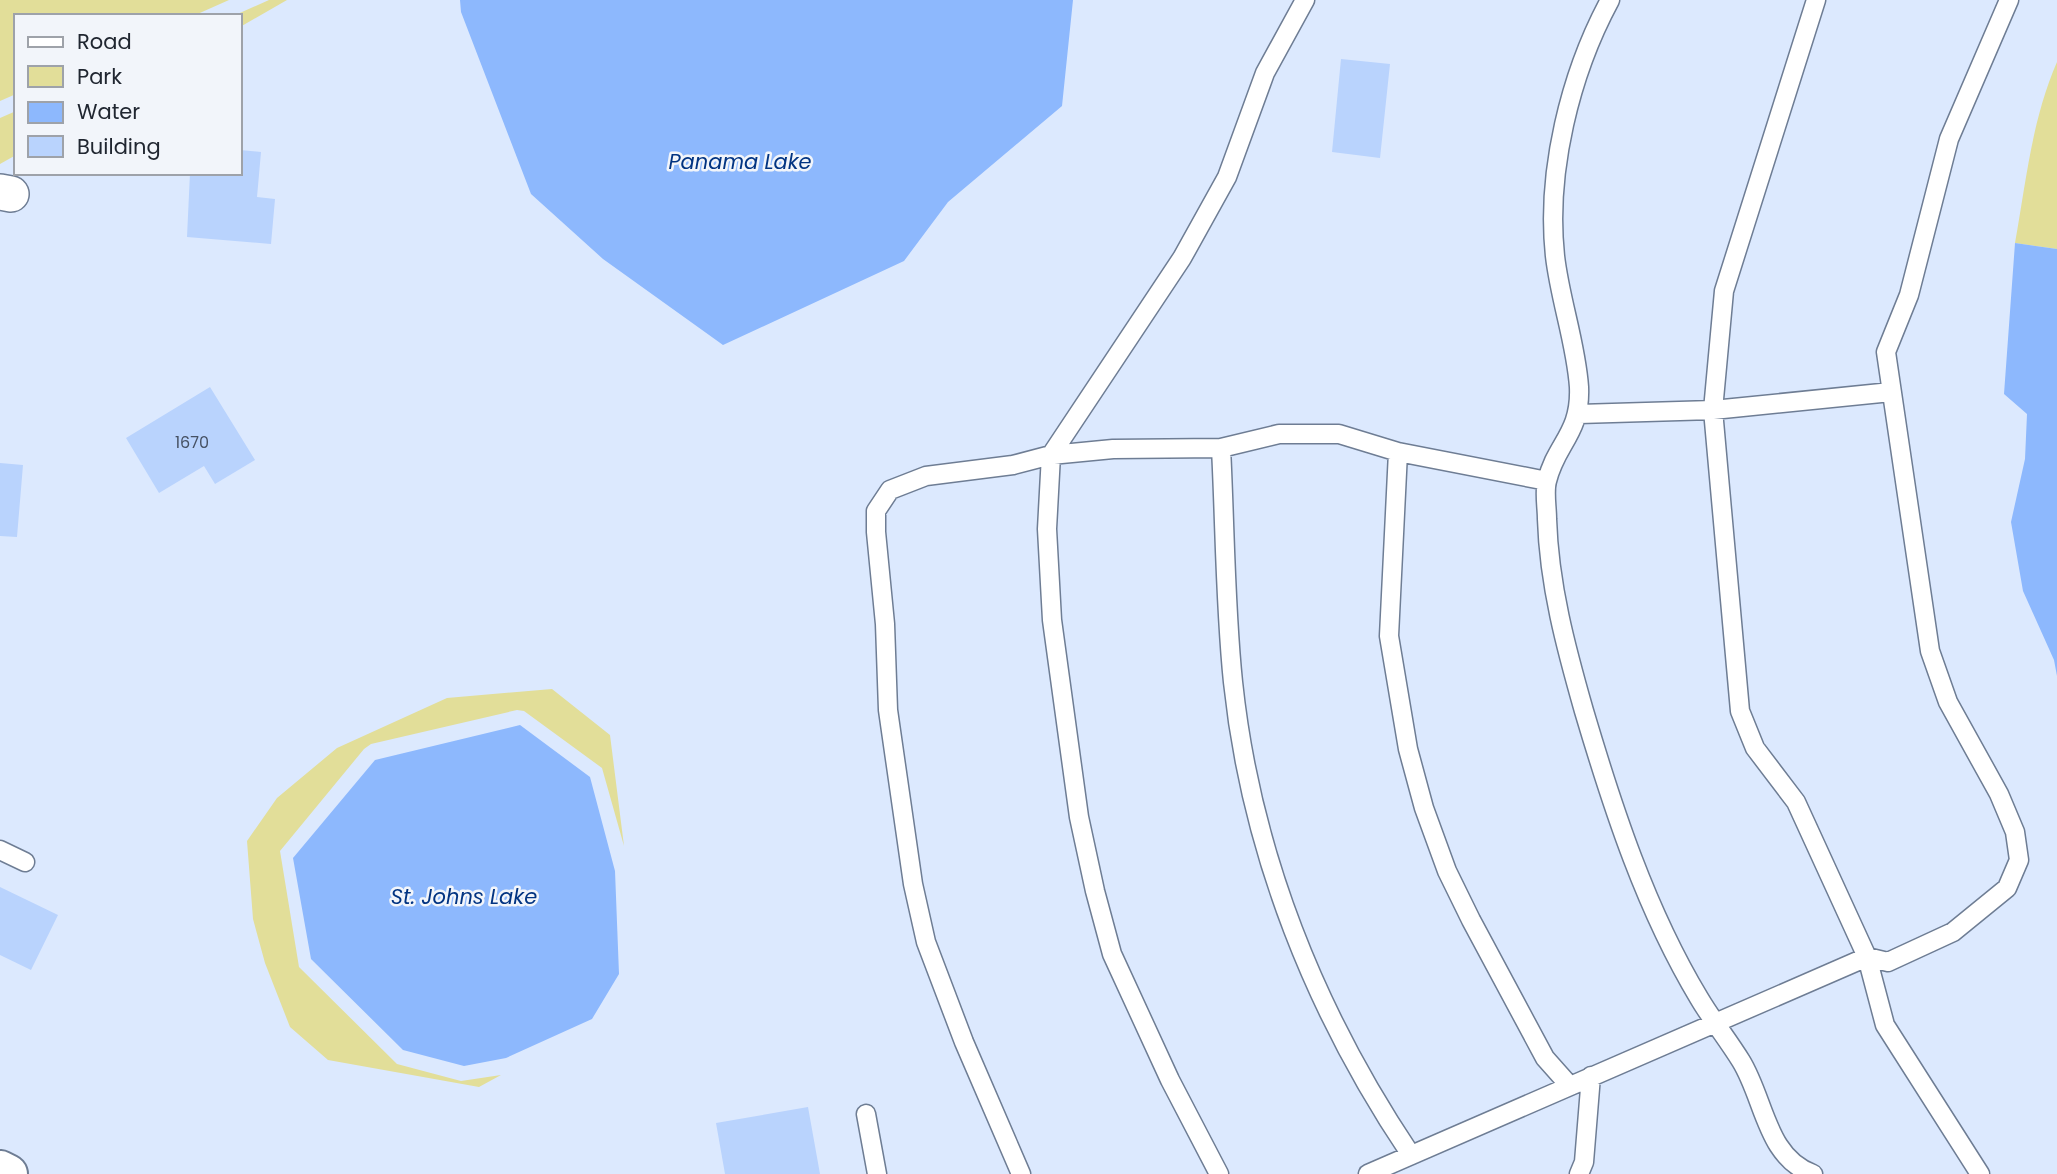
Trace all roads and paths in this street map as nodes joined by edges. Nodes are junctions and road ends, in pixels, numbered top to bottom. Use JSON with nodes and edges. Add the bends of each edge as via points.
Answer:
{"nodes":[{"id":1,"x":1304,"y":0,"type":"edge"},
{"id":2,"x":1611,"y":0,"type":"edge"},
{"id":3,"x":1816,"y":0,"type":"edge"},
{"id":4,"x":2009,"y":0,"type":"edge"},
{"id":5,"x":1891,"y":392,"type":"junction"},
{"id":6,"x":1713,"y":410,"type":"junction"},
{"id":7,"x":1579,"y":414,"type":"junction"},
{"id":8,"x":1221,"y":448,"type":"junction"},
{"id":9,"x":1398,"y":452,"type":"junction"},
{"id":10,"x":1051,"y":455,"type":"junction"},
{"id":11,"x":1547,"y":481,"type":"junction"},
{"id":12,"x":0,"y":850,"type":"edge"},
{"id":13,"x":24,"y":862,"type":"dead end"},
{"id":14,"x":1867,"y":957,"type":"junction"},
{"id":15,"x":1714,"y":1021,"type":"junction"},
{"id":16,"x":1591,"y":1076,"type":"junction"},
{"id":17,"x":1569,"y":1086,"type":"junction"},
{"id":18,"x":866,"y":1114,"type":"dead end"},
{"id":19,"x":1411,"y":1155,"type":"junction"},
{"id":20,"x":0,"y":1170,"type":"edge"},
{"id":21,"x":1799,"y":1172,"type":"edge"},
{"id":22,"x":8,"y":1174,"type":"edge"},
{"id":23,"x":877,"y":1174,"type":"edge"},
{"id":24,"x":1021,"y":1174,"type":"edge"},
{"id":25,"x":1219,"y":1174,"type":"edge"},
{"id":26,"x":1368,"y":1174,"type":"edge"},
{"id":27,"x":1579,"y":1174,"type":"edge"},
{"id":28,"x":1980,"y":1174,"type":"edge"}],
"edges":[{"from":1,"to":10,"type":"lane","via":[[1265,74],[1227,177],[1182,258]]},
{"from":2,"to":7,"type":"lane","via":[[1598,23],[1568,111],[1552,208],[1555,258],[1579,383]]},
{"from":3,"to":6,"type":"lane","via":[[1724,291]]},
{"from":4,"to":5,"type":"lane","via":[[1949,139],[1909,295],[1886,352]]},
{"from":5,"to":6,"type":"lane"},
{"from":5,"to":14,"type":"lane","via":[[1930,651],[1948,702],[1999,794],[2015,832],[2019,860],[2007,888],[1953,932],[1888,962]]},
{"from":6,"to":7,"type":"lane"},
{"from":6,"to":14,"type":"lane","via":[[1740,710],[1755,748],[1796,802]]},
{"from":7,"to":11,"type":"lane"},
{"from":8,"to":9,"type":"lane","via":[[1279,434],[1339,434]]},
{"from":8,"to":10,"type":"lane"},
{"from":8,"to":19,"type":"lane","via":[[1233,681],[1265,847],[1321,1000]]},
{"from":9,"to":11,"type":"lane"},
{"from":9,"to":17,"type":"lane","via":[[1389,636],[1408,749],[1447,871],[1545,1058]]},
{"from":10,"to":24,"type":"lane","via":[[1013,465],[926,476],[890,490],[876,512],[888,710],[913,884],[926,942]]},
{"from":10,"to":25,"type":"lane","via":[[1047,529],[1052,620],[1095,891],[1112,954]]},
{"from":11,"to":15,"type":"lane","via":[[1548,564],[1605,783],[1647,895]]},
{"from":12,"to":13,"type":"lane"},
{"from":14,"to":15,"type":"lane"},
{"from":14,"to":28,"type":"lane","via":[[1885,1025]]},
{"from":15,"to":16,"type":"lane"},
{"from":15,"to":21,"type":"lane","via":[[1743,1064],[1777,1146]]},
{"from":16,"to":17,"type":"lane"},
{"from":16,"to":27,"type":"lane","via":[[1584,1162]]},
{"from":17,"to":19,"type":"lane"},
{"from":18,"to":23,"type":"lane"},
{"from":19,"to":26,"type":"lane"},
{"from":20,"to":22,"type":"main road"}]}
